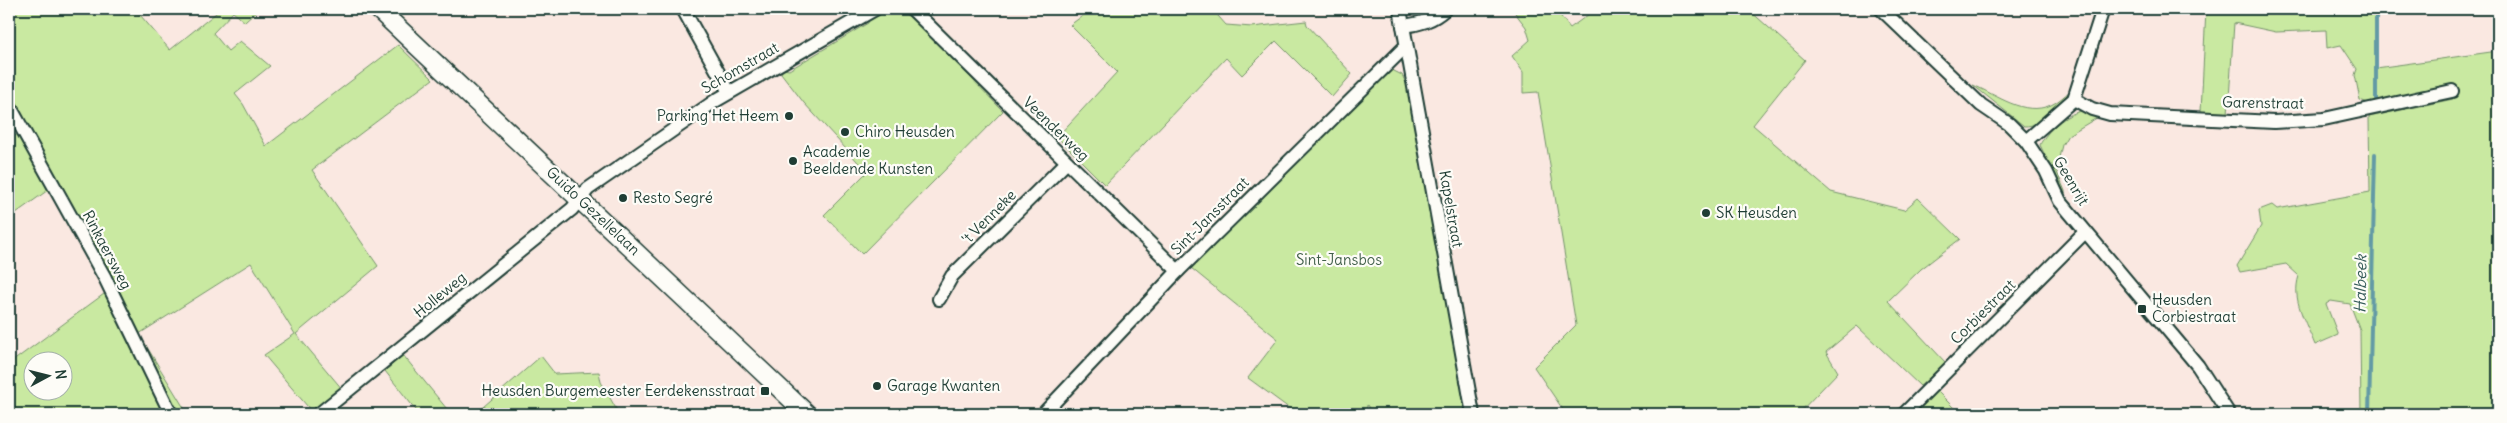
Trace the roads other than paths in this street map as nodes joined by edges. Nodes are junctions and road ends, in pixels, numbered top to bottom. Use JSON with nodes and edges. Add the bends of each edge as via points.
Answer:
{"nodes":[{"id":1,"x":378,"y":9,"type":"edge"},
{"id":2,"x":683,"y":9,"type":"edge"},
{"id":3,"x":875,"y":9,"type":"edge"},
{"id":4,"x":912,"y":9,"type":"edge"},
{"id":5,"x":1400,"y":9,"type":"edge"},
{"id":6,"x":1444,"y":9,"type":"edge"},
{"id":7,"x":1881,"y":9,"type":"edge"},
{"id":8,"x":2103,"y":9,"type":"edge"},
{"id":9,"x":1403,"y":26,"type":"junction"},
{"id":10,"x":1406,"y":46,"type":"junction"},
{"id":11,"x":2452,"y":91,"type":"dead end"},
{"id":12,"x":729,"y":92,"type":"junction"},
{"id":13,"x":2074,"y":99,"type":"junction"},
{"id":14,"x":9,"y":105,"type":"edge"},
{"id":15,"x":2026,"y":141,"type":"junction"},
{"id":16,"x":1067,"y":162,"type":"junction"},
{"id":17,"x":580,"y":199,"type":"junction"},
{"id":18,"x":2084,"y":232,"type":"junction"},
{"id":19,"x":1178,"y":271,"type":"junction"},
{"id":20,"x":939,"y":299,"type":"dead end"},
{"id":21,"x":170,"y":414,"type":"edge"},
{"id":22,"x":319,"y":414,"type":"edge"},
{"id":23,"x":807,"y":414,"type":"edge"},
{"id":24,"x":1044,"y":414,"type":"edge"},
{"id":25,"x":1473,"y":414,"type":"edge"},
{"id":26,"x":1904,"y":414,"type":"edge"},
{"id":27,"x":2230,"y":414,"type":"edge"}],
"edges":[{"from":1,"to":17,"type":"main road","name":"Guido Gezellelaan"},
{"from":2,"to":12,"type":"street"},
{"from":3,"to":12,"type":"street","name":"Schomstraat"},
{"from":4,"to":16,"type":"street","name":"Veenderweg"},
{"from":5,"to":9,"type":"street","name":"Kapelstraat"},
{"from":6,"to":9,"type":"street","via":[[1426,22]]},
{"from":7,"to":15,"type":"street","name":"Geenrijt","via":[[1981,105],[2009,124]]},
{"from":8,"to":13,"type":"street"},
{"from":9,"to":10,"type":"street","name":"Kapelstraat"},
{"from":10,"to":19,"type":"street","name":"Sint-Jansstraat"},
{"from":10,"to":25,"type":"street","name":"Kapelstraat"},
{"from":11,"to":13,"type":"street","name":"Garenstraat","via":[[2324,119],[2274,122],[2110,114]]},
{"from":12,"to":17,"type":"street","name":"Schomstraat","via":[[588,189]]},
{"from":13,"to":15,"type":"street"},
{"from":14,"to":21,"type":"street","name":"Rinkaersweg","via":[[105,278]]},
{"from":15,"to":18,"type":"street","name":"Geenrijt","via":[[2046,171],[2060,201]]},
{"from":16,"to":19,"type":"street","name":"Veenderweg"},
{"from":16,"to":20,"type":"street","name":"'t Venneke","via":[[952,276]]},
{"from":17,"to":22,"type":"street","name":"Holleweg","via":[[572,209]]},
{"from":17,"to":23,"type":"main road","name":"Guido Gezellelaan"},
{"from":18,"to":26,"type":"street","name":"Corbiestraat"},
{"from":18,"to":27,"type":"street","name":"Geenrijt","via":[[2198,366]]},
{"from":19,"to":24,"type":"street","name":"Sint-Jansstraat"}]}
